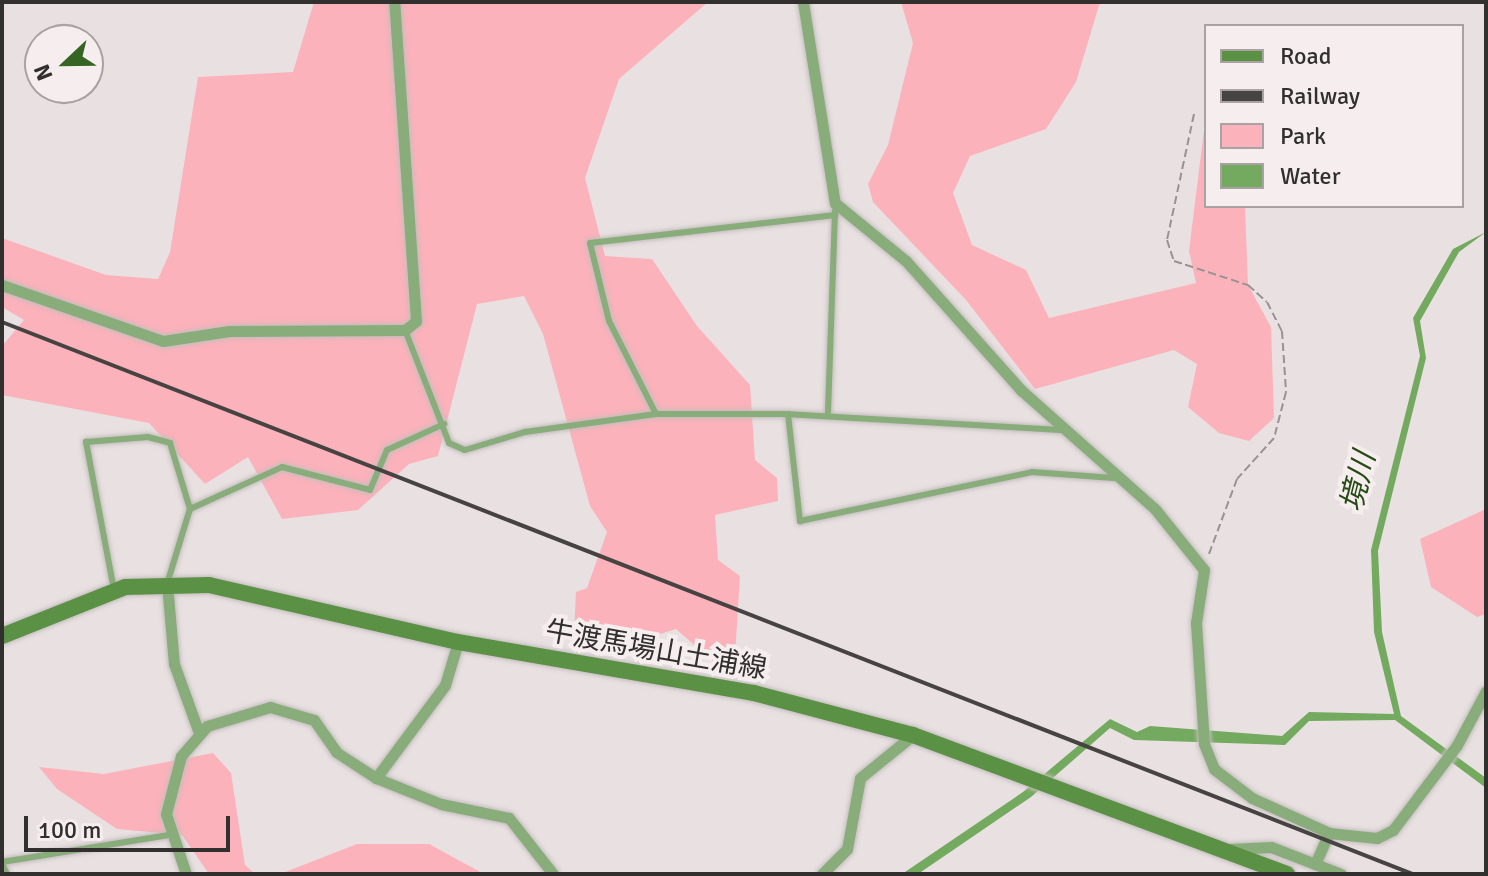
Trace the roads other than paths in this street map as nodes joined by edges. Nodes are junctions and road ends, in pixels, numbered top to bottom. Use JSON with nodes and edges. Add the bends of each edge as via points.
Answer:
{"nodes":[{"id":1,"x":394,"y":2,"type":"edge"},
{"id":2,"x":803,"y":2,"type":"edge"},
{"id":3,"x":835,"y":209,"type":"junction"},
{"id":4,"x":2,"y":285,"type":"edge"},
{"id":5,"x":405,"y":330,"type":"junction"},
{"id":6,"x":828,"y":412,"type":"junction"},
{"id":7,"x":656,"y":414,"type":"junction"},
{"id":8,"x":788,"y":414,"type":"junction"},
{"id":9,"x":444,"y":424,"type":"junction"},
{"id":10,"x":1062,"y":429,"type":"junction"},
{"id":11,"x":1114,"y":478,"type":"junction"},
{"id":12,"x":190,"y":509,"type":"junction"},
{"id":13,"x":167,"y":584,"type":"junction"},
{"id":14,"x":114,"y":590,"type":"junction"},
{"id":15,"x":2,"y":636,"type":"edge"},
{"id":16,"x":458,"y":642,"type":"junction"},
{"id":17,"x":1486,"y":691,"type":"edge"},
{"id":18,"x":199,"y":733,"type":"junction"},
{"id":19,"x":913,"y":735,"type":"junction"},
{"id":20,"x":376,"y":778,"type":"junction"},
{"id":21,"x":1329,"y":833,"type":"junction"},
{"id":22,"x":169,"y":835,"type":"junction"},
{"id":23,"x":1229,"y":849,"type":"junction"},
{"id":24,"x":2,"y":863,"type":"edge"},
{"id":25,"x":1315,"y":864,"type":"junction"},
{"id":26,"x":7,"y":874,"type":"edge"},
{"id":27,"x":186,"y":874,"type":"edge"},
{"id":28,"x":553,"y":874,"type":"edge"},
{"id":29,"x":822,"y":874,"type":"edge"},
{"id":30,"x":1287,"y":874,"type":"edge"},
{"id":31,"x":1341,"y":874,"type":"edge"}],
"edges":[{"from":1,"to":5,"type":"street","via":[[416,321]]},
{"from":2,"to":3,"type":"street"},
{"from":3,"to":6,"type":"lane"},
{"from":3,"to":7,"type":"lane","via":[[590,243],[609,321]]},
{"from":3,"to":10,"type":"street","via":[[906,261]]},
{"from":4,"to":5,"type":"street","via":[[163,341],[229,331]]},
{"from":5,"to":9,"type":"lane"},
{"from":6,"to":8,"type":"lane"},
{"from":6,"to":10,"type":"lane"},
{"from":7,"to":8,"type":"lane"},
{"from":7,"to":9,"type":"lane","via":[[525,432],[465,450],[449,443]]},
{"from":8,"to":11,"type":"lane","via":[[800,521],[1032,472]]},
{"from":9,"to":12,"type":"lane","via":[[387,450],[370,490],[282,467]]},
{"from":10,"to":11,"type":"street"},
{"from":11,"to":21,"type":"street","via":[[1155,509],[1204,570],[1196,623],[1204,744],[1214,769],[1252,798]]},
{"from":12,"to":13,"type":"lane"},
{"from":12,"to":14,"type":"lane","via":[[170,443],[148,437],[86,442]]},
{"from":13,"to":14,"type":"main road","name":"牛渡馬場山土浦線"},
{"from":13,"to":16,"type":"main road","name":"牛渡馬場山土浦線","via":[[209,585]]},
{"from":13,"to":18,"type":"street","via":[[174,664]]},
{"from":14,"to":15,"type":"main road","name":"牛渡馬場山土浦線"},
{"from":16,"to":19,"type":"main road","name":"牛渡馬場山土浦線","via":[[754,693]]},
{"from":16,"to":20,"type":"street","via":[[445,685]]},
{"from":17,"to":21,"type":"street","via":[[1393,830],[1363,840]]},
{"from":18,"to":20,"type":"street","via":[[247,711],[299,714]]},
{"from":18,"to":22,"type":"street","via":[[170,786]]},
{"from":19,"to":23,"type":"main road","name":"牛渡馬場山土浦線"},
{"from":19,"to":29,"type":"street","via":[[860,778],[847,849]]},
{"from":20,"to":28,"type":"street","via":[[441,804],[509,818]]},
{"from":21,"to":25,"type":"street"},
{"from":22,"to":24,"type":"lane"},
{"from":22,"to":27,"type":"street"},
{"from":23,"to":25,"type":"street","via":[[1271,847]]},
{"from":23,"to":30,"type":"main road","name":"牛渡馬場山土浦線"},
{"from":24,"to":26,"type":"lane"},
{"from":25,"to":31,"type":"street"}]}
